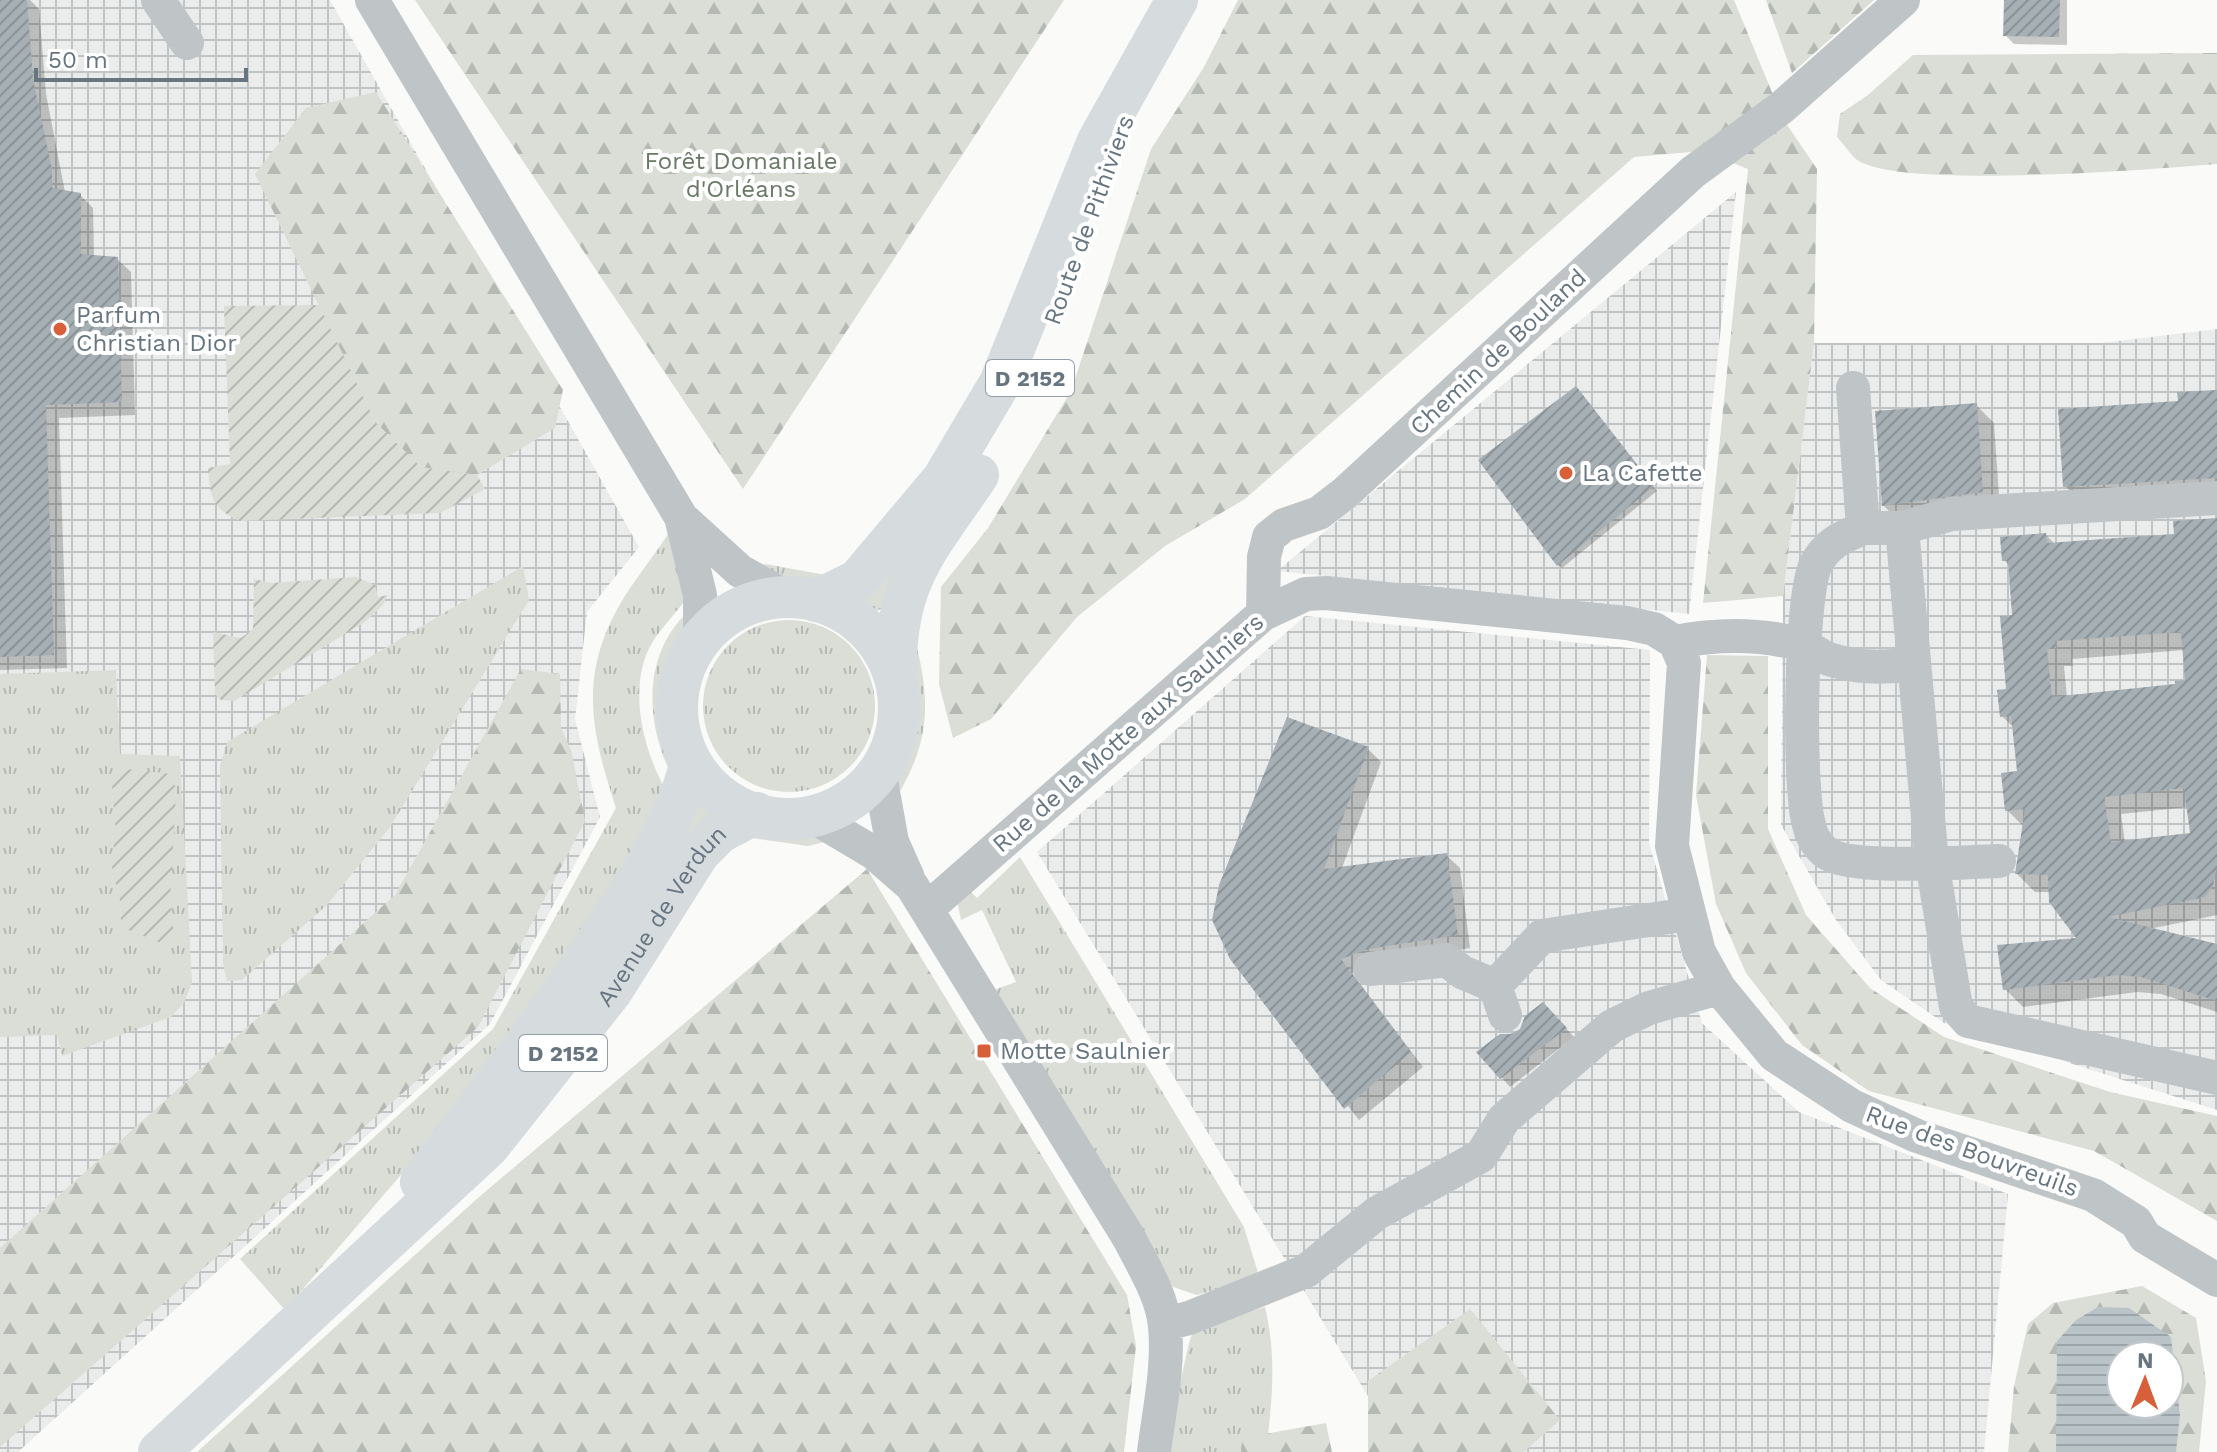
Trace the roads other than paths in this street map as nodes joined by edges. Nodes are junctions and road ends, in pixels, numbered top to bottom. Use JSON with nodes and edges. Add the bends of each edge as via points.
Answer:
{"nodes":[{"id":1,"x":158,"y":0,"type":"edge"},
{"id":2,"x":372,"y":0,"type":"edge"},
{"id":3,"x":1177,"y":0,"type":"edge"},
{"id":4,"x":1903,"y":0,"type":"edge"},
{"id":5,"x":187,"y":43,"type":"dead end"},
{"id":6,"x":1142,"y":67,"type":"junction"},
{"id":7,"x":1853,"y":388,"type":"dead end"},
{"id":8,"x":2217,"y":498,"type":"edge"},
{"id":9,"x":681,"y":517,"type":"junction"},
{"id":10,"x":1863,"y":528,"type":"junction"},
{"id":11,"x":1902,"y":528,"type":"junction"},
{"id":12,"x":801,"y":599,"type":"junction"},
{"id":13,"x":1263,"y":614,"type":"junction"},
{"id":14,"x":700,"y":641,"type":"junction"},
{"id":15,"x":1675,"y":642,"type":"junction"},
{"id":16,"x":1803,"y":645,"type":"junction"},
{"id":17,"x":1912,"y":664,"type":"junction"},
{"id":18,"x":896,"y":673,"type":"junction"},
{"id":19,"x":691,"y":763,"type":"junction"},
{"id":20,"x":879,"y":770,"type":"junction"},
{"id":21,"x":757,"y":813,"type":"junction"},
{"id":22,"x":812,"y":816,"type":"junction"},
{"id":23,"x":1999,"y":861,"type":"dead end"},
{"id":24,"x":1932,"y":862,"type":"junction"},
{"id":25,"x":920,"y":897,"type":"junction"},
{"id":26,"x":1689,"y":914,"type":"junction"},
{"id":27,"x":1370,"y":969,"type":"dead end"},
{"id":28,"x":1719,"y":988,"type":"junction"},
{"id":29,"x":2217,"y":1078,"type":"edge"},
{"id":30,"x":347,"y":1278,"type":"junction"},
{"id":31,"x":2217,"y":1280,"type":"edge"},
{"id":32,"x":1165,"y":1324,"type":"junction"},
{"id":33,"x":159,"y":1452,"type":"edge"},
{"id":34,"x":1154,"y":1452,"type":"edge"}],
"edges":[{"from":1,"to":5,"type":"street"},
{"from":2,"to":9,"type":"street"},
{"from":3,"to":6,"type":"main road","name":"Route de Pithiviers","number":"D 2152"},
{"from":4,"to":13,"type":"street","name":"Chemin de Bouland","via":[[1781,108],[1693,172],[1345,493],[1319,513],[1284,525],[1269,537]]},
{"from":6,"to":12,"type":"main road","name":"Route de Pithiviers","number":"D 2152","via":[[1098,141],[1000,383],[943,479],[858,580]]},
{"from":6,"to":18,"type":"main road","name":"Route de Pithiviers","number":"D 2152","via":[[1029,380],[978,475],[907,584],[895,634]]},
{"from":7,"to":10,"type":"street"},
{"from":8,"to":11,"type":"street","via":[[1952,514]]},
{"from":9,"to":12,"type":"street","via":[[740,571]]},
{"from":9,"to":14,"type":"street","via":[[700,595]]},
{"from":10,"to":11,"type":"street"},
{"from":10,"to":16,"type":"street","via":[[1834,540],[1814,567]]},
{"from":11,"to":17,"type":"street"},
{"from":12,"to":14,"type":"main road","via":[[739,607]]},
{"from":12,"to":18,"type":"main road","via":[[844,609],[879,640]]},
{"from":13,"to":15,"type":"street","name":"Rue de la Motte aux Saulniers","via":[[1306,594],[1326,593],[1627,623],[1654,629]]},
{"from":13,"to":25,"type":"street","name":"Rue de la Motte aux Saulniers"},
{"from":14,"to":19,"type":"main road","via":[[682,670],[676,699],[680,737]]},
{"from":15,"to":16,"type":"street","via":[[1717,634]]},
{"from":15,"to":26,"type":"street","name":"Rue des Bouvreuils","via":[[1684,663],[1672,846]]},
{"from":16,"to":17,"type":"street","via":[[1830,660],[1885,668]]},
{"from":16,"to":24,"type":"street","via":[[1804,774],[1814,840],[1840,859]]},
{"from":17,"to":24,"type":"street"},
{"from":18,"to":20,"type":"main road","via":[[901,703],[895,746]]},
{"from":19,"to":21,"type":"main road","via":[[709,787],[738,808]]},
{"from":19,"to":30,"type":"main road","name":"Avenue de Verdun","number":"D 2152","via":[[670,827],[613,918],[527,1045]]},
{"from":20,"to":22,"type":"main road","via":[[869,786],[832,811]]},
{"from":20,"to":25,"type":"street","via":[[892,842]]},
{"from":21,"to":22,"type":"main road","via":[[776,819]]},
{"from":21,"to":30,"type":"main road","name":"Avenue de Verdun","number":"D 2152","via":[[720,832],[699,853],[611,992],[489,1146]]},
{"from":22,"to":25,"type":"street","via":[[874,853]]},
{"from":23,"to":24,"type":"street"},
{"from":24,"to":29,"type":"street","via":[[1956,1007],[1968,1021]]},
{"from":25,"to":32,"type":"street","via":[[1129,1238]]},
{"from":26,"to":27,"type":"street","via":[[1542,936],[1500,1001],[1447,960]]},
{"from":26,"to":28,"type":"street","name":"Rue des Bouvreuils","via":[[1699,952]]},
{"from":28,"to":31,"type":"street","name":"Rue des Bouvreuils","via":[[1774,1055],[1852,1106],[1917,1136],[2093,1195],[2136,1222],[2145,1237]]},
{"from":28,"to":32,"type":"street","via":[[1649,1008],[1612,1026],[1504,1119],[1481,1156],[1377,1213],[1306,1271]]},
{"from":30,"to":33,"type":"main road","name":"Avenue de Verdun","number":"D 2152"},
{"from":32,"to":34,"type":"street","via":[[1165,1374]]}]}
